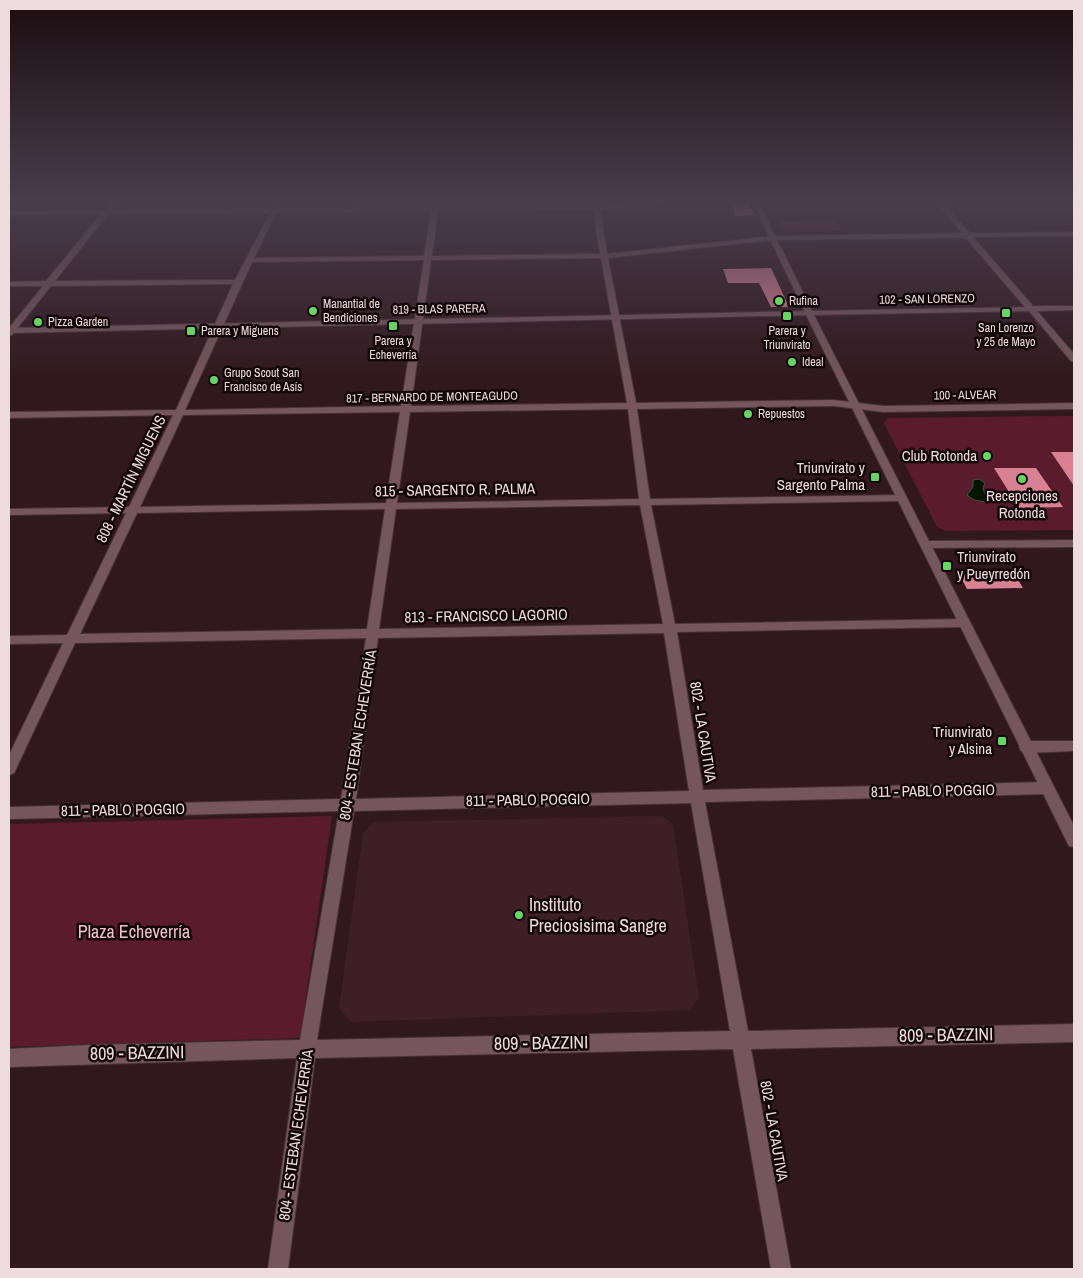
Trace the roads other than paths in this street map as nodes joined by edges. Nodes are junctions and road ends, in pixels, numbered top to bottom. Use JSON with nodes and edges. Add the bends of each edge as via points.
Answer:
{"nodes":[{"id":1,"x":250,"y":260,"type":"edge"},
{"id":2,"x":68,"y":261,"type":"edge"},
{"id":3,"x":427,"y":261,"type":"edge"},
{"id":4,"x":606,"y":261,"type":"edge"},
{"id":5,"x":785,"y":261,"type":"edge"},
{"id":6,"x":990,"y":261,"type":"edge"},
{"id":7,"x":238,"y":282,"type":"junction"},
{"id":8,"x":9,"y":284,"type":"edge"},
{"id":9,"x":49,"y":284,"type":"junction"},
{"id":10,"x":1030,"y":308,"type":"junction"},
{"id":11,"x":1074,"y":308,"type":"edge"},
{"id":12,"x":810,"y":312,"type":"junction"},
{"id":13,"x":614,"y":318,"type":"junction"},
{"id":14,"x":417,"y":322,"type":"junction"},
{"id":15,"x":218,"y":326,"type":"junction"},
{"id":16,"x":9,"y":332,"type":"edge"},
{"id":17,"x":1074,"y":359,"type":"edge"},
{"id":18,"x":856,"y":406,"type":"junction"},
{"id":19,"x":1074,"y":406,"type":"edge"},
{"id":20,"x":632,"y":407,"type":"junction"},
{"id":21,"x":405,"y":410,"type":"junction"},
{"id":22,"x":179,"y":413,"type":"junction"},
{"id":23,"x":9,"y":415,"type":"edge"},
{"id":24,"x":902,"y":498,"type":"junction"},
{"id":25,"x":645,"y":502,"type":"junction"},
{"id":26,"x":391,"y":506,"type":"junction"},
{"id":27,"x":132,"y":510,"type":"junction"},
{"id":28,"x":9,"y":512,"type":"edge"},
{"id":29,"x":1074,"y":544,"type":"edge"},
{"id":30,"x":926,"y":545,"type":"junction"},
{"id":31,"x":964,"y":623,"type":"junction"},
{"id":32,"x":670,"y":629,"type":"junction"},
{"id":33,"x":373,"y":634,"type":"junction"},
{"id":34,"x":72,"y":638,"type":"junction"},
{"id":35,"x":9,"y":640,"type":"edge"},
{"id":36,"x":1074,"y":746,"type":"edge"},
{"id":37,"x":1026,"y":747,"type":"junction"},
{"id":38,"x":9,"y":769,"type":"edge"},
{"id":39,"x":1047,"y":788,"type":"junction"},
{"id":40,"x":697,"y":796,"type":"junction"},
{"id":41,"x":347,"y":805,"type":"junction"},
{"id":42,"x":9,"y":812,"type":"edge"},
{"id":43,"x":1074,"y":841,"type":"edge"},
{"id":44,"x":1074,"y":1033,"type":"edge"},
{"id":45,"x":741,"y":1038,"type":"junction"},
{"id":46,"x":307,"y":1049,"type":"junction"},
{"id":47,"x":9,"y":1058,"type":"edge"},
{"id":48,"x":278,"y":1269,"type":"edge"},
{"id":49,"x":781,"y":1269,"type":"edge"}],
"edges":[{"from":1,"to":7,"type":"street","name":"808 - MARTÍN MIGUENS"},
{"from":2,"to":9,"type":"street"},
{"from":3,"to":14,"type":"street","name":"804 - ESTEBAN ECHEVERRÍA"},
{"from":4,"to":13,"type":"street","name":"802 - LA CAUTIVA"},
{"from":5,"to":12,"type":"street"},
{"from":6,"to":10,"type":"street"},
{"from":7,"to":9,"type":"street"},
{"from":7,"to":15,"type":"street","name":"808 - MARTÍN MIGUENS"},
{"from":8,"to":9,"type":"street"},
{"from":9,"to":16,"type":"street"},
{"from":10,"to":11,"type":"street","name":"102 - SAN LORENZO"},
{"from":10,"to":12,"type":"street","name":"102 - SAN LORENZO"},
{"from":10,"to":17,"type":"street"},
{"from":12,"to":13,"type":"street","name":"819 - BLAS PARERA"},
{"from":12,"to":18,"type":"street"},
{"from":13,"to":14,"type":"street","name":"819 - BLAS PARERA"},
{"from":13,"to":20,"type":"street","name":"802 - LA CAUTIVA"},
{"from":14,"to":15,"type":"street","name":"819 - BLAS PARERA"},
{"from":14,"to":21,"type":"street","name":"804 - ESTEBAN ECHEVERRÍA"},
{"from":15,"to":16,"type":"street","name":"819 - BLAS PARERA"},
{"from":15,"to":22,"type":"street","name":"808 - MARTÍN MIGUENS"},
{"from":18,"to":19,"type":"street","name":"100 - ALVEAR","via":[[883,409]]},
{"from":18,"to":20,"type":"street","name":"817 - BERNARDO DE MONTEAGUDO","via":[[834,403]]},
{"from":18,"to":24,"type":"street"},
{"from":20,"to":21,"type":"street","name":"817 - BERNARDO DE MONTEAGUDO"},
{"from":20,"to":25,"type":"street","name":"802 - LA CAUTIVA"},
{"from":21,"to":22,"type":"street","name":"817 - BERNARDO DE MONTEAGUDO"},
{"from":21,"to":26,"type":"street","name":"804 - ESTEBAN ECHEVERRÍA"},
{"from":22,"to":23,"type":"street","name":"817 - BERNARDO DE MONTEAGUDO"},
{"from":22,"to":27,"type":"street","name":"808 - MARTÍN MIGUENS"},
{"from":24,"to":25,"type":"street","name":"815 - SARGENTO R. PALMA"},
{"from":24,"to":30,"type":"street"},
{"from":25,"to":26,"type":"street","name":"815 - SARGENTO R. PALMA"},
{"from":25,"to":32,"type":"street","name":"802 - LA CAUTIVA"},
{"from":26,"to":27,"type":"street","name":"815 - SARGENTO R. PALMA"},
{"from":26,"to":33,"type":"street","name":"804 - ESTEBAN ECHEVERRÍA"},
{"from":27,"to":28,"type":"street","name":"815 - SARGENTO R. PALMA"},
{"from":27,"to":34,"type":"street","name":"808 - MARTÍN MIGUENS"},
{"from":29,"to":30,"type":"street"},
{"from":30,"to":31,"type":"street"},
{"from":31,"to":32,"type":"street","name":"813 - FRANCISCO LAGORIO"},
{"from":31,"to":37,"type":"street"},
{"from":32,"to":33,"type":"street","name":"813 - FRANCISCO LAGORIO"},
{"from":32,"to":40,"type":"street","name":"802 - LA CAUTIVA"},
{"from":33,"to":34,"type":"street","name":"813 - FRANCISCO LAGORIO"},
{"from":33,"to":41,"type":"street","name":"804 - ESTEBAN ECHEVERRÍA"},
{"from":34,"to":35,"type":"street","name":"813 - FRANCISCO LAGORIO"},
{"from":34,"to":38,"type":"street","name":"808 - MARTÍN MIGUENS"},
{"from":36,"to":37,"type":"street"},
{"from":37,"to":39,"type":"street"},
{"from":39,"to":40,"type":"street","name":"811 - PABLO POGGIO"},
{"from":39,"to":43,"type":"street"},
{"from":40,"to":41,"type":"street","name":"811 - PABLO POGGIO"},
{"from":40,"to":45,"type":"street","name":"802 - LA CAUTIVA"},
{"from":41,"to":42,"type":"street","name":"811 - PABLO POGGIO"},
{"from":41,"to":46,"type":"street","name":"804 - ESTEBAN ECHEVERRÍA"},
{"from":44,"to":45,"type":"street","name":"809 - BAZZINI"},
{"from":45,"to":46,"type":"street","name":"809 - BAZZINI"},
{"from":45,"to":49,"type":"street","name":"802 - LA CAUTIVA"},
{"from":46,"to":47,"type":"street","name":"809 - BAZZINI"},
{"from":46,"to":48,"type":"street","name":"804 - ESTEBAN ECHEVERRÍA"}]}
